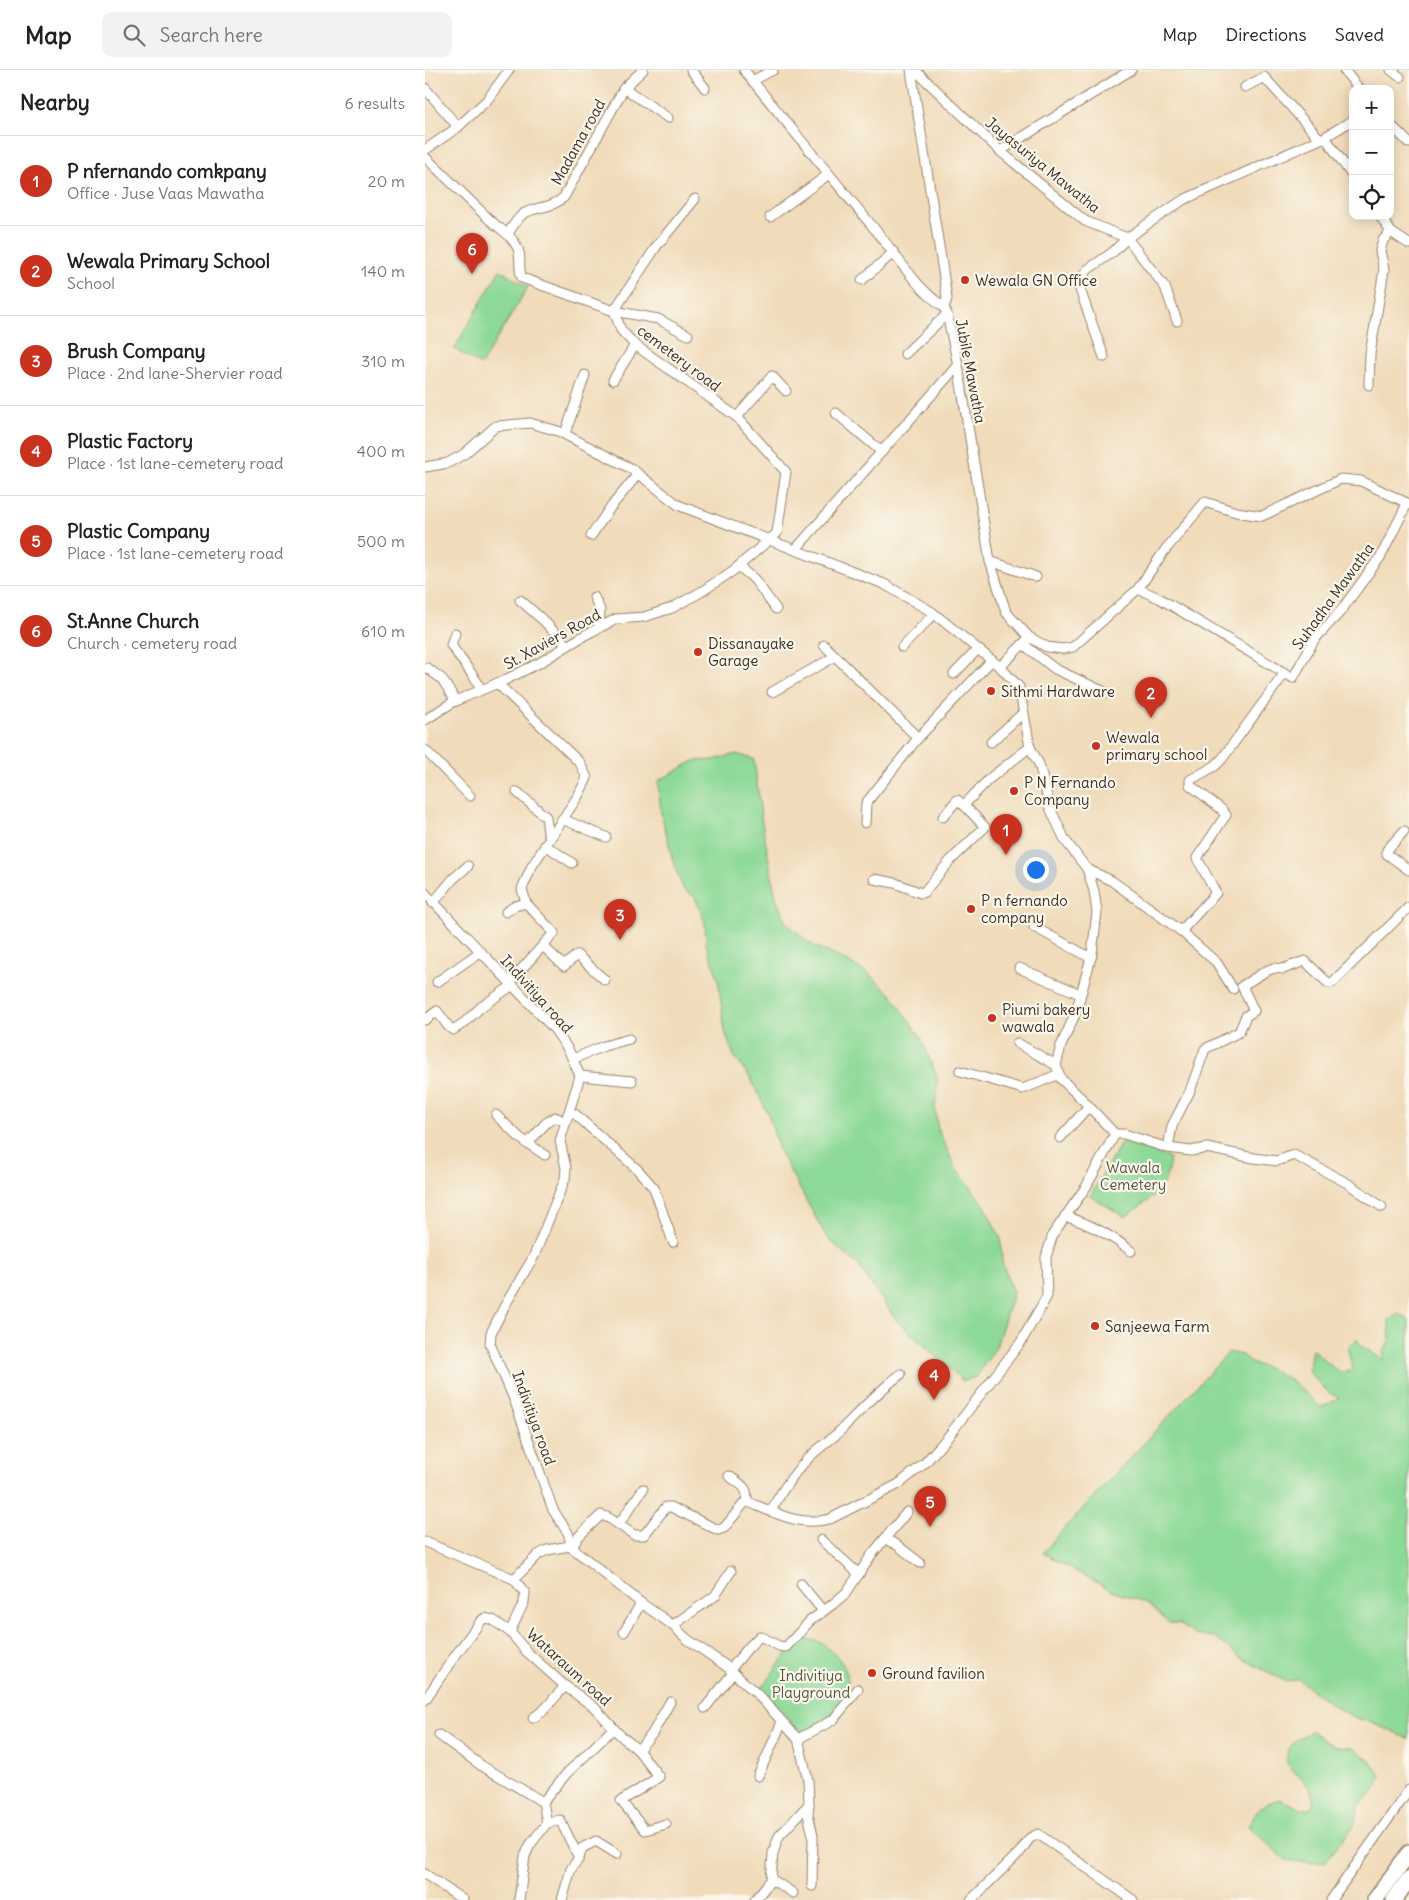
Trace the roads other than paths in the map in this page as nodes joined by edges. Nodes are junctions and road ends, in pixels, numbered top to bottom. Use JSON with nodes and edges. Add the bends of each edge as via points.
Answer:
{"nodes":[{"id":1,"x":509,"y":70,"type":"edge"},
{"id":2,"x":643,"y":70,"type":"edge"},
{"id":3,"x":691,"y":70,"type":"edge"},
{"id":4,"x":744,"y":70,"type":"edge"},
{"id":5,"x":773,"y":70,"type":"edge"},
{"id":6,"x":911,"y":70,"type":"edge"},
{"id":7,"x":915,"y":70,"type":"edge"},
{"id":8,"x":1131,"y":70,"type":"edge"},
{"id":9,"x":1344,"y":70,"type":"edge"},
{"id":10,"x":1391,"y":70,"type":"edge"},
{"id":11,"x":1400,"y":77,"type":"dead end"},
{"id":12,"x":752,"y":81,"type":"junction"},
{"id":13,"x":1356,"y":85,"type":"edge"},
{"id":14,"x":1245,"y":87,"type":"dead end"},
{"id":15,"x":425,"y":88,"type":"edge"},
{"id":16,"x":624,"y":88,"type":"junction"},
{"id":17,"x":705,"y":88,"type":"dead end"},
{"id":18,"x":668,"y":118,"type":"dead end"},
{"id":19,"x":1349,"y":122,"type":"edge"},
{"id":20,"x":458,"y":127,"type":"junction"},
{"id":21,"x":1394,"y":128,"type":"edge"},
{"id":22,"x":1323,"y":138,"type":"junction"},
{"id":23,"x":1409,"y":144,"type":"edge"},
{"id":24,"x":425,"y":150,"type":"edge"},
{"id":25,"x":1000,"y":151,"type":"junction"},
{"id":26,"x":425,"y":157,"type":"edge"},
{"id":27,"x":829,"y":174,"type":"junction"},
{"id":28,"x":1351,"y":175,"type":"edge"},
{"id":29,"x":695,"y":198,"type":"dead end"},
{"id":30,"x":770,"y":217,"type":"dead end"},
{"id":31,"x":1383,"y":220,"type":"edge"},
{"id":32,"x":1391,"y":232,"type":"junction"},
{"id":33,"x":508,"y":234,"type":"junction"},
{"id":34,"x":1127,"y":238,"type":"junction"},
{"id":35,"x":1409,"y":244,"type":"edge"},
{"id":36,"x":894,"y":252,"type":"junction"},
{"id":37,"x":862,"y":280,"type":"dead end"},
{"id":38,"x":614,"y":311,"type":"junction"},
{"id":39,"x":945,"y":311,"type":"junction"},
{"id":40,"x":1177,"y":321,"type":"dead end"},
{"id":41,"x":688,"y":334,"type":"dead end"},
{"id":42,"x":635,"y":345,"type":"junction"},
{"id":43,"x":905,"y":354,"type":"dead end"},
{"id":44,"x":1104,"y":357,"type":"dead end"},
{"id":45,"x":958,"y":365,"type":"junction"},
{"id":46,"x":585,"y":375,"type":"dead end"},
{"id":47,"x":613,"y":380,"type":"dead end"},
{"id":48,"x":1369,"y":385,"type":"dead end"},
{"id":49,"x":786,"y":391,"type":"dead end"},
{"id":50,"x":836,"y":413,"type":"dead end"},
{"id":51,"x":737,"y":417,"type":"junction"},
{"id":52,"x":565,"y":434,"type":"junction"},
{"id":53,"x":882,"y":452,"type":"junction"},
{"id":54,"x":425,"y":467,"type":"edge"},
{"id":55,"x":638,"y":474,"type":"junction"},
{"id":56,"x":1408,"y":504,"type":"edge"},
{"id":57,"x":591,"y":536,"type":"dead end"},
{"id":58,"x":767,"y":540,"type":"junction"},
{"id":59,"x":795,"y":550,"type":"junction"},
{"id":60,"x":990,"y":561,"type":"junction"},
{"id":61,"x":739,"y":566,"type":"junction"},
{"id":62,"x":1036,"y":577,"type":"dead end"},
{"id":63,"x":1138,"y":589,"type":"junction"},
{"id":64,"x":594,"y":597,"type":"dead end"},
{"id":65,"x":520,"y":600,"type":"dead end"},
{"id":66,"x":776,"y":609,"type":"dead end"},
{"id":67,"x":934,"y":614,"type":"junction"},
{"id":68,"x":599,"y":628,"type":"junction"},
{"id":69,"x":455,"y":633,"type":"dead end"},
{"id":70,"x":1026,"y":641,"type":"junction"},
{"id":71,"x":824,"y":645,"type":"dead end"},
{"id":72,"x":567,"y":646,"type":"junction"},
{"id":73,"x":902,"y":647,"type":"dead end"},
{"id":74,"x":978,"y":649,"type":"junction"},
{"id":75,"x":836,"y":656,"type":"junction"},
{"id":76,"x":992,"y":660,"type":"junction"},
{"id":77,"x":1000,"y":667,"type":"junction"},
{"id":78,"x":427,"y":668,"type":"dead end"},
{"id":79,"x":954,"y":674,"type":"dead end"},
{"id":80,"x":1284,"y":674,"type":"junction"},
{"id":81,"x":497,"y":684,"type":"junction"},
{"id":82,"x":481,"y":690,"type":"junction"},
{"id":83,"x":772,"y":692,"type":"dead end"},
{"id":84,"x":1107,"y":693,"type":"dead end"},
{"id":85,"x":456,"y":700,"type":"junction"},
{"id":86,"x":1023,"y":713,"type":"junction"},
{"id":87,"x":425,"y":720,"type":"edge"},
{"id":88,"x":918,"y":738,"type":"junction"},
{"id":89,"x":991,"y":742,"type":"dead end"},
{"id":90,"x":1030,"y":746,"type":"junction"},
{"id":91,"x":425,"y":750,"type":"edge"},
{"id":92,"x":517,"y":792,"type":"dead end"},
{"id":93,"x":470,"y":796,"type":"dead end"},
{"id":94,"x":964,"y":806,"type":"junction"},
{"id":95,"x":943,"y":817,"type":"dead end"},
{"id":96,"x":562,"y":820,"type":"junction"},
{"id":97,"x":865,"y":823,"type":"dead end"},
{"id":98,"x":1404,"y":832,"type":"dead end"},
{"id":99,"x":551,"y":837,"type":"junction"},
{"id":100,"x":606,"y":837,"type":"dead end"},
{"id":101,"x":545,"y":845,"type":"junction"},
{"id":102,"x":571,"y":863,"type":"dead end"},
{"id":103,"x":468,"y":866,"type":"dead end"},
{"id":104,"x":1087,"y":868,"type":"junction"},
{"id":105,"x":1409,"y":870,"type":"edge"},
{"id":106,"x":874,"y":879,"type":"dead end"},
{"id":107,"x":425,"y":893,"type":"edge"},
{"id":108,"x":433,"y":903,"type":"junction"},
{"id":109,"x":525,"y":903,"type":"junction"},
{"id":110,"x":1409,"y":907,"type":"edge"},
{"id":111,"x":506,"y":912,"type":"dead end"},
{"id":112,"x":1034,"y":927,"type":"dead end"},
{"id":113,"x":1181,"y":931,"type":"junction"},
{"id":114,"x":543,"y":946,"type":"junction"},
{"id":115,"x":480,"y":952,"type":"junction"},
{"id":116,"x":1091,"y":958,"type":"junction"},
{"id":117,"x":1019,"y":968,"type":"dead end"},
{"id":118,"x":605,"y":980,"type":"dead end"},
{"id":119,"x":437,"y":982,"type":"dead end"},
{"id":120,"x":511,"y":984,"type":"junction"},
{"id":121,"x":1233,"y":989,"type":"dead end"},
{"id":122,"x":1080,"y":994,"type":"junction"},
{"id":123,"x":425,"y":1020,"type":"edge"},
{"id":124,"x":629,"y":1039,"type":"dead end"},
{"id":125,"x":1017,"y":1043,"type":"dead end"},
{"id":126,"x":573,"y":1059,"type":"junction"},
{"id":127,"x":1056,"y":1065,"type":"junction"},
{"id":128,"x":960,"y":1071,"type":"dead end"},
{"id":129,"x":1059,"y":1074,"type":"junction"},
{"id":130,"x":579,"y":1076,"type":"junction"},
{"id":131,"x":632,"y":1081,"type":"dead end"},
{"id":132,"x":1089,"y":1106,"type":"junction"},
{"id":133,"x":496,"y":1115,"type":"dead end"},
{"id":134,"x":567,"y":1118,"type":"junction"},
{"id":135,"x":1115,"y":1134,"type":"junction"},
{"id":136,"x":1060,"y":1138,"type":"dead end"},
{"id":137,"x":527,"y":1144,"type":"junction"},
{"id":138,"x":1168,"y":1148,"type":"junction"},
{"id":139,"x":545,"y":1155,"type":"dead end"},
{"id":140,"x":1382,"y":1207,"type":"dead end"},
{"id":141,"x":1065,"y":1216,"type":"junction"},
{"id":142,"x":673,"y":1242,"type":"dead end"},
{"id":143,"x":1131,"y":1251,"type":"dead end"},
{"id":144,"x":901,"y":1374,"type":"dead end"},
{"id":145,"x":729,"y":1476,"type":"dead end"},
{"id":146,"x":643,"y":1489,"type":"dead end"},
{"id":147,"x":745,"y":1501,"type":"junction"},
{"id":148,"x":771,"y":1511,"type":"junction"},
{"id":149,"x":907,"y":1512,"type":"dead end"},
{"id":150,"x":619,"y":1524,"type":"junction"},
{"id":151,"x":885,"y":1538,"type":"junction"},
{"id":152,"x":821,"y":1540,"type":"dead end"},
{"id":153,"x":425,"y":1542,"type":"edge"},
{"id":154,"x":571,"y":1547,"type":"junction"},
{"id":155,"x":920,"y":1563,"type":"dead end"},
{"id":156,"x":731,"y":1571,"type":"dead end"},
{"id":157,"x":859,"y":1574,"type":"junction"},
{"id":158,"x":513,"y":1579,"type":"junction"},
{"id":159,"x":801,"y":1584,"type":"dead end"},
{"id":160,"x":641,"y":1603,"type":"junction"},
{"id":161,"x":823,"y":1611,"type":"junction"},
{"id":162,"x":673,"y":1626,"type":"junction"},
{"id":163,"x":510,"y":1632,"type":"junction"},
{"id":164,"x":624,"y":1632,"type":"dead end"},
{"id":165,"x":732,"y":1672,"type":"junction"},
{"id":166,"x":565,"y":1686,"type":"junction"},
{"id":167,"x":858,"y":1689,"type":"dead end"},
{"id":168,"x":425,"y":1700,"type":"edge"},
{"id":169,"x":670,"y":1702,"type":"dead end"},
{"id":170,"x":705,"y":1708,"type":"dead end"},
{"id":171,"x":533,"y":1718,"type":"dead end"},
{"id":172,"x":782,"y":1722,"type":"junction"},
{"id":173,"x":613,"y":1729,"type":"junction"},
{"id":174,"x":439,"y":1735,"type":"dead end"},
{"id":175,"x":798,"y":1739,"type":"junction"},
{"id":176,"x":639,"y":1750,"type":"junction"},
{"id":177,"x":758,"y":1776,"type":"dead end"},
{"id":178,"x":1409,"y":1790,"type":"edge"},
{"id":179,"x":543,"y":1802,"type":"junction"},
{"id":180,"x":809,"y":1804,"type":"junction"},
{"id":181,"x":547,"y":1823,"type":"junction"},
{"id":182,"x":666,"y":1824,"type":"dead end"},
{"id":183,"x":1409,"y":1853,"type":"edge"},
{"id":184,"x":617,"y":1854,"type":"dead end"},
{"id":185,"x":579,"y":1858,"type":"junction"},
{"id":186,"x":425,"y":1874,"type":"edge"},
{"id":187,"x":1409,"y":1878,"type":"edge"},
{"id":188,"x":771,"y":1880,"type":"junction"},
{"id":189,"x":812,"y":1886,"type":"dead end"},
{"id":190,"x":793,"y":1893,"type":"dead end"},
{"id":191,"x":463,"y":1900,"type":"edge"},
{"id":192,"x":519,"y":1900,"type":"edge"},
{"id":193,"x":562,"y":1900,"type":"edge"},
{"id":194,"x":755,"y":1900,"type":"edge"},
{"id":195,"x":971,"y":1900,"type":"edge"},
{"id":196,"x":1133,"y":1900,"type":"edge"},
{"id":197,"x":1331,"y":1900,"type":"edge"},
{"id":198,"x":1375,"y":1900,"type":"edge"},
{"id":199,"x":1394,"y":1900,"type":"edge"}],
"edges":[{"from":1,"to":20,"type":"street","via":[[487,100]]},
{"from":2,"to":16,"type":"street","name":"Madama road"},
{"from":3,"to":17,"type":"street"},
{"from":4,"to":12,"type":"street"},
{"from":5,"to":12,"type":"street"},
{"from":6,"to":39,"type":"street","name":"Jubile Mawatha","via":[[947,299]]},
{"from":7,"to":25,"type":"street","name":"Jayasuriya Mawatha"},
{"from":8,"to":25,"type":"street"},
{"from":9,"to":13,"type":"street"},
{"from":10,"to":11,"type":"street"},
{"from":12,"to":27,"type":"street"},
{"from":14,"to":22,"type":"street","via":[[1264,77]]},
{"from":15,"to":20,"type":"street"},
{"from":16,"to":18,"type":"street"},
{"from":16,"to":33,"type":"street","name":"Madama road","via":[[564,197],[556,204],[525,213]]},
{"from":19,"to":22,"type":"street"},
{"from":20,"to":24,"type":"street"},
{"from":21,"to":23,"type":"street"},
{"from":22,"to":28,"type":"street"},
{"from":22,"to":34,"type":"street","via":[[1183,200]]},
{"from":25,"to":34,"type":"street","name":"Jayasuriya Mawatha","via":[[1085,221]]},
{"from":26,"to":33,"type":"street"},
{"from":27,"to":30,"type":"street"},
{"from":27,"to":36,"type":"street"},
{"from":29,"to":38,"type":"street","via":[[656,248]]},
{"from":31,"to":32,"type":"street"},
{"from":32,"to":35,"type":"street"},
{"from":32,"to":48,"type":"street","via":[[1383,240],[1380,251],[1385,270],[1370,354]]},
{"from":33,"to":38,"type":"street","via":[[520,253],[522,278]]},
{"from":34,"to":40,"type":"street","via":[[1165,287]]},
{"from":34,"to":44,"type":"street","via":[[1087,270],[1078,284]]},
{"from":36,"to":37,"type":"street"},
{"from":36,"to":39,"type":"street","via":[[919,286]]},
{"from":38,"to":41,"type":"street","via":[[658,319]]},
{"from":38,"to":42,"type":"street","name":"cemetery road","via":[[621,330]]},
{"from":39,"to":43,"type":"street"},
{"from":39,"to":45,"type":"street","name":"Jubile Mawatha"},
{"from":42,"to":47,"type":"street"},
{"from":42,"to":51,"type":"street","name":"cemetery road"},
{"from":45,"to":53,"type":"street"},
{"from":45,"to":60,"type":"street","name":"Jubile Mawatha"},
{"from":46,"to":52,"type":"street"},
{"from":49,"to":51,"type":"street","via":[[772,376]]},
{"from":50,"to":53,"type":"street"},
{"from":51,"to":58,"type":"street","name":"cemetery road","via":[[786,472],[777,533]]},
{"from":52,"to":54,"type":"street","via":[[530,423],[496,426],[449,463]]},
{"from":52,"to":55,"type":"street"},
{"from":53,"to":59,"type":"street"},
{"from":55,"to":57,"type":"street"},
{"from":55,"to":58,"type":"street","via":[[678,505]]},
{"from":56,"to":63,"type":"street","via":[[1361,481],[1341,479],[1262,516],[1205,502]]},
{"from":56,"to":80,"type":"street","name":"Suhadha Mawatha","via":[[1381,556],[1315,640],[1293,678]]},
{"from":58,"to":59,"type":"street"},
{"from":58,"to":61,"type":"street","name":"St. Xaviers Road"},
{"from":59,"to":67,"type":"street","via":[[884,584]]},
{"from":60,"to":62,"type":"street"},
{"from":60,"to":70,"type":"street","name":"Jubile Mawatha","via":[[1006,612]]},
{"from":61,"to":66,"type":"street","via":[[754,579]]},
{"from":61,"to":68,"type":"street","name":"St. Xaviers Road","via":[[672,608],[644,617],[615,619]]},
{"from":63,"to":70,"type":"street","via":[[1073,647],[1047,647]]},
{"from":63,"to":80,"type":"street","via":[[1159,598]]},
{"from":64,"to":68,"type":"street","via":[[601,610]]},
{"from":65,"to":72,"type":"street"},
{"from":67,"to":73,"type":"street"},
{"from":67,"to":74,"type":"street"},
{"from":68,"to":72,"type":"street","name":"St. Xaviers Road"},
{"from":69,"to":82,"type":"street","via":[[451,645]]},
{"from":70,"to":77,"type":"street"},
{"from":70,"to":84,"type":"street","via":[[1055,669]]},
{"from":71,"to":75,"type":"street"},
{"from":72,"to":81,"type":"street","name":"St. Xaviers Road"},
{"from":74,"to":76,"type":"street"},
{"from":74,"to":79,"type":"street"},
{"from":75,"to":83,"type":"street"},
{"from":75,"to":88,"type":"street"},
{"from":76,"to":77,"type":"street"},
{"from":76,"to":88,"type":"street"},
{"from":77,"to":86,"type":"street","via":[[1019,687]]},
{"from":78,"to":85,"type":"street","via":[[442,679]]},
{"from":80,"to":113,"type":"street","via":[[1222,759],[1190,780],[1190,785],[1225,815],[1197,858],[1216,894]]},
{"from":81,"to":82,"type":"street","name":"St. Xaviers Road"},
{"from":81,"to":96,"type":"street","via":[[580,763],[587,778]]},
{"from":82,"to":85,"type":"street","name":"St. Xaviers Road"},
{"from":85,"to":87,"type":"street","name":"St. Xaviers Road"},
{"from":86,"to":89,"type":"street"},
{"from":86,"to":90,"type":"street"},
{"from":88,"to":97,"type":"street","via":[[866,803]]},
{"from":90,"to":94,"type":"street","via":[[989,779]]},
{"from":90,"to":104,"type":"street","via":[[1039,764],[1050,808],[1065,840]]},
{"from":91,"to":93,"type":"street"},
{"from":92,"to":99,"type":"street","via":[[546,817]]},
{"from":94,"to":95,"type":"street","via":[[957,800]]},
{"from":94,"to":106,"type":"street","via":[[985,827],[924,892]]},
{"from":96,"to":99,"type":"street"},
{"from":96,"to":100,"type":"street"},
{"from":98,"to":105,"type":"street","via":[[1387,854]]},
{"from":99,"to":101,"type":"street"},
{"from":101,"to":102,"type":"street"},
{"from":101,"to":109,"type":"street","via":[[522,889]]},
{"from":103,"to":108,"type":"street"},
{"from":104,"to":113,"type":"street","via":[[1112,881]]},
{"from":104,"to":116,"type":"street","via":[[1097,912]]},
{"from":107,"to":108,"type":"street","name":"Indivitiya road"},
{"from":108,"to":115,"type":"street","name":"Indivitiya road"},
{"from":109,"to":111,"type":"street"},
{"from":109,"to":114,"type":"street","via":[[554,933]]},
{"from":110,"to":138,"type":"street","via":[[1333,982],[1328,983],[1305,961],[1266,971],[1242,986],[1254,1011],[1246,1016],[1239,1032],[1205,1049],[1191,1091],[1172,1126]]},
{"from":112,"to":116,"type":"street"},
{"from":113,"to":121,"type":"street","via":[[1217,964]]},
{"from":114,"to":118,"type":"street","via":[[565,966],[577,955]]},
{"from":114,"to":120,"type":"street"},
{"from":115,"to":119,"type":"street"},
{"from":115,"to":120,"type":"street","name":"Indivitiya road"},
{"from":116,"to":122,"type":"street"},
{"from":117,"to":122,"type":"street"},
{"from":120,"to":123,"type":"street","via":[[453,1030],[437,1011]]},
{"from":120,"to":126,"type":"street","name":"Indivitiya road","via":[[555,1030]]},
{"from":122,"to":127,"type":"street"},
{"from":124,"to":126,"type":"street"},
{"from":125,"to":127,"type":"street"},
{"from":126,"to":130,"type":"street","name":"Indivitiya road"},
{"from":127,"to":129,"type":"street"},
{"from":128,"to":129,"type":"street","via":[[1023,1089]]},
{"from":129,"to":132,"type":"street"},
{"from":130,"to":131,"type":"street"},
{"from":130,"to":134,"type":"street","name":"Indivitiya road"},
{"from":132,"to":135,"type":"street"},
{"from":132,"to":136,"type":"street"},
{"from":133,"to":137,"type":"street"},
{"from":134,"to":137,"type":"street","via":[[555,1117]]},
{"from":134,"to":142,"type":"street","via":[[575,1114],[654,1188]]},
{"from":134,"to":154,"type":"street","name":"Indivitiya road","via":[[560,1141],[566,1168],[561,1192],[534,1256],[491,1333],[490,1344],[553,1510],[568,1533]]},
{"from":135,"to":138,"type":"street"},
{"from":135,"to":141,"type":"street"},
{"from":137,"to":139,"type":"street"},
{"from":138,"to":140,"type":"street","via":[[1191,1152],[1207,1148],[1277,1161],[1294,1155],[1347,1182]]},
{"from":141,"to":143,"type":"street","via":[[1091,1225]]},
{"from":141,"to":148,"type":"street","via":[[1053,1234],[1046,1257],[1047,1296],[1021,1342],[925,1463],[899,1484],[829,1519],[802,1522]]},
{"from":144,"to":148,"type":"street","via":[[789,1479]]},
{"from":145,"to":147,"type":"street","via":[[745,1488]]},
{"from":146,"to":150,"type":"street"},
{"from":147,"to":148,"type":"street"},
{"from":147,"to":150,"type":"street","via":[[719,1530],[666,1506],[644,1535],[634,1535]]},
{"from":149,"to":151,"type":"street"},
{"from":150,"to":154,"type":"street","via":[[601,1515]]},
{"from":151,"to":155,"type":"street"},
{"from":151,"to":157,"type":"street"},
{"from":152,"to":157,"type":"street"},
{"from":153,"to":158,"type":"street"},
{"from":154,"to":158,"type":"street","via":[[547,1550]]},
{"from":154,"to":160,"type":"street"},
{"from":156,"to":162,"type":"street","via":[[715,1596]]},
{"from":157,"to":161,"type":"street","via":[[846,1593]]},
{"from":158,"to":163,"type":"street","name":"Wataraum road","via":[[525,1593]]},
{"from":159,"to":161,"type":"street"},
{"from":160,"to":162,"type":"street"},
{"from":160,"to":164,"type":"street"},
{"from":161,"to":165,"type":"street","via":[[809,1621],[786,1647],[760,1636],[737,1661]]},
{"from":162,"to":165,"type":"street"},
{"from":163,"to":166,"type":"street","name":"Wataraum road"},
{"from":163,"to":168,"type":"street","via":[[485,1618]]},
{"from":165,"to":170,"type":"street"},
{"from":165,"to":172,"type":"street"},
{"from":166,"to":171,"type":"street"},
{"from":166,"to":173,"type":"street","name":"Wataraum road","via":[[594,1707]]},
{"from":167,"to":175,"type":"street","via":[[833,1720]]},
{"from":169,"to":176,"type":"street"},
{"from":172,"to":175,"type":"street"},
{"from":172,"to":177,"type":"street"},
{"from":173,"to":176,"type":"street","name":"Wataraum road"},
{"from":173,"to":179,"type":"street","via":[[567,1772]]},
{"from":174,"to":179,"type":"street","via":[[482,1766]]},
{"from":175,"to":180,"type":"street"},
{"from":176,"to":182,"type":"street","name":"Wataraum road","via":[[659,1777],[621,1801],[645,1830]]},
{"from":178,"to":197,"type":"street"},
{"from":179,"to":181,"type":"street"},
{"from":180,"to":188,"type":"street","via":[[779,1836],[773,1853]]},
{"from":180,"to":189,"type":"street","via":[[813,1835]]},
{"from":181,"to":185,"type":"street","via":[[560,1820]]},
{"from":181,"to":192,"type":"street","via":[[529,1845],[525,1856]]},
{"from":183,"to":198,"type":"highway"},
{"from":184,"to":185,"type":"street","via":[[596,1841],[582,1848]]},
{"from":185,"to":193,"type":"street","via":[[571,1869]]},
{"from":186,"to":191,"type":"street"},
{"from":187,"to":199,"type":"highway"},
{"from":188,"to":190,"type":"street"},
{"from":188,"to":194,"type":"street"},
{"from":195,"to":196,"type":"street","via":[[1030,1838],[1038,1834]]}]}
